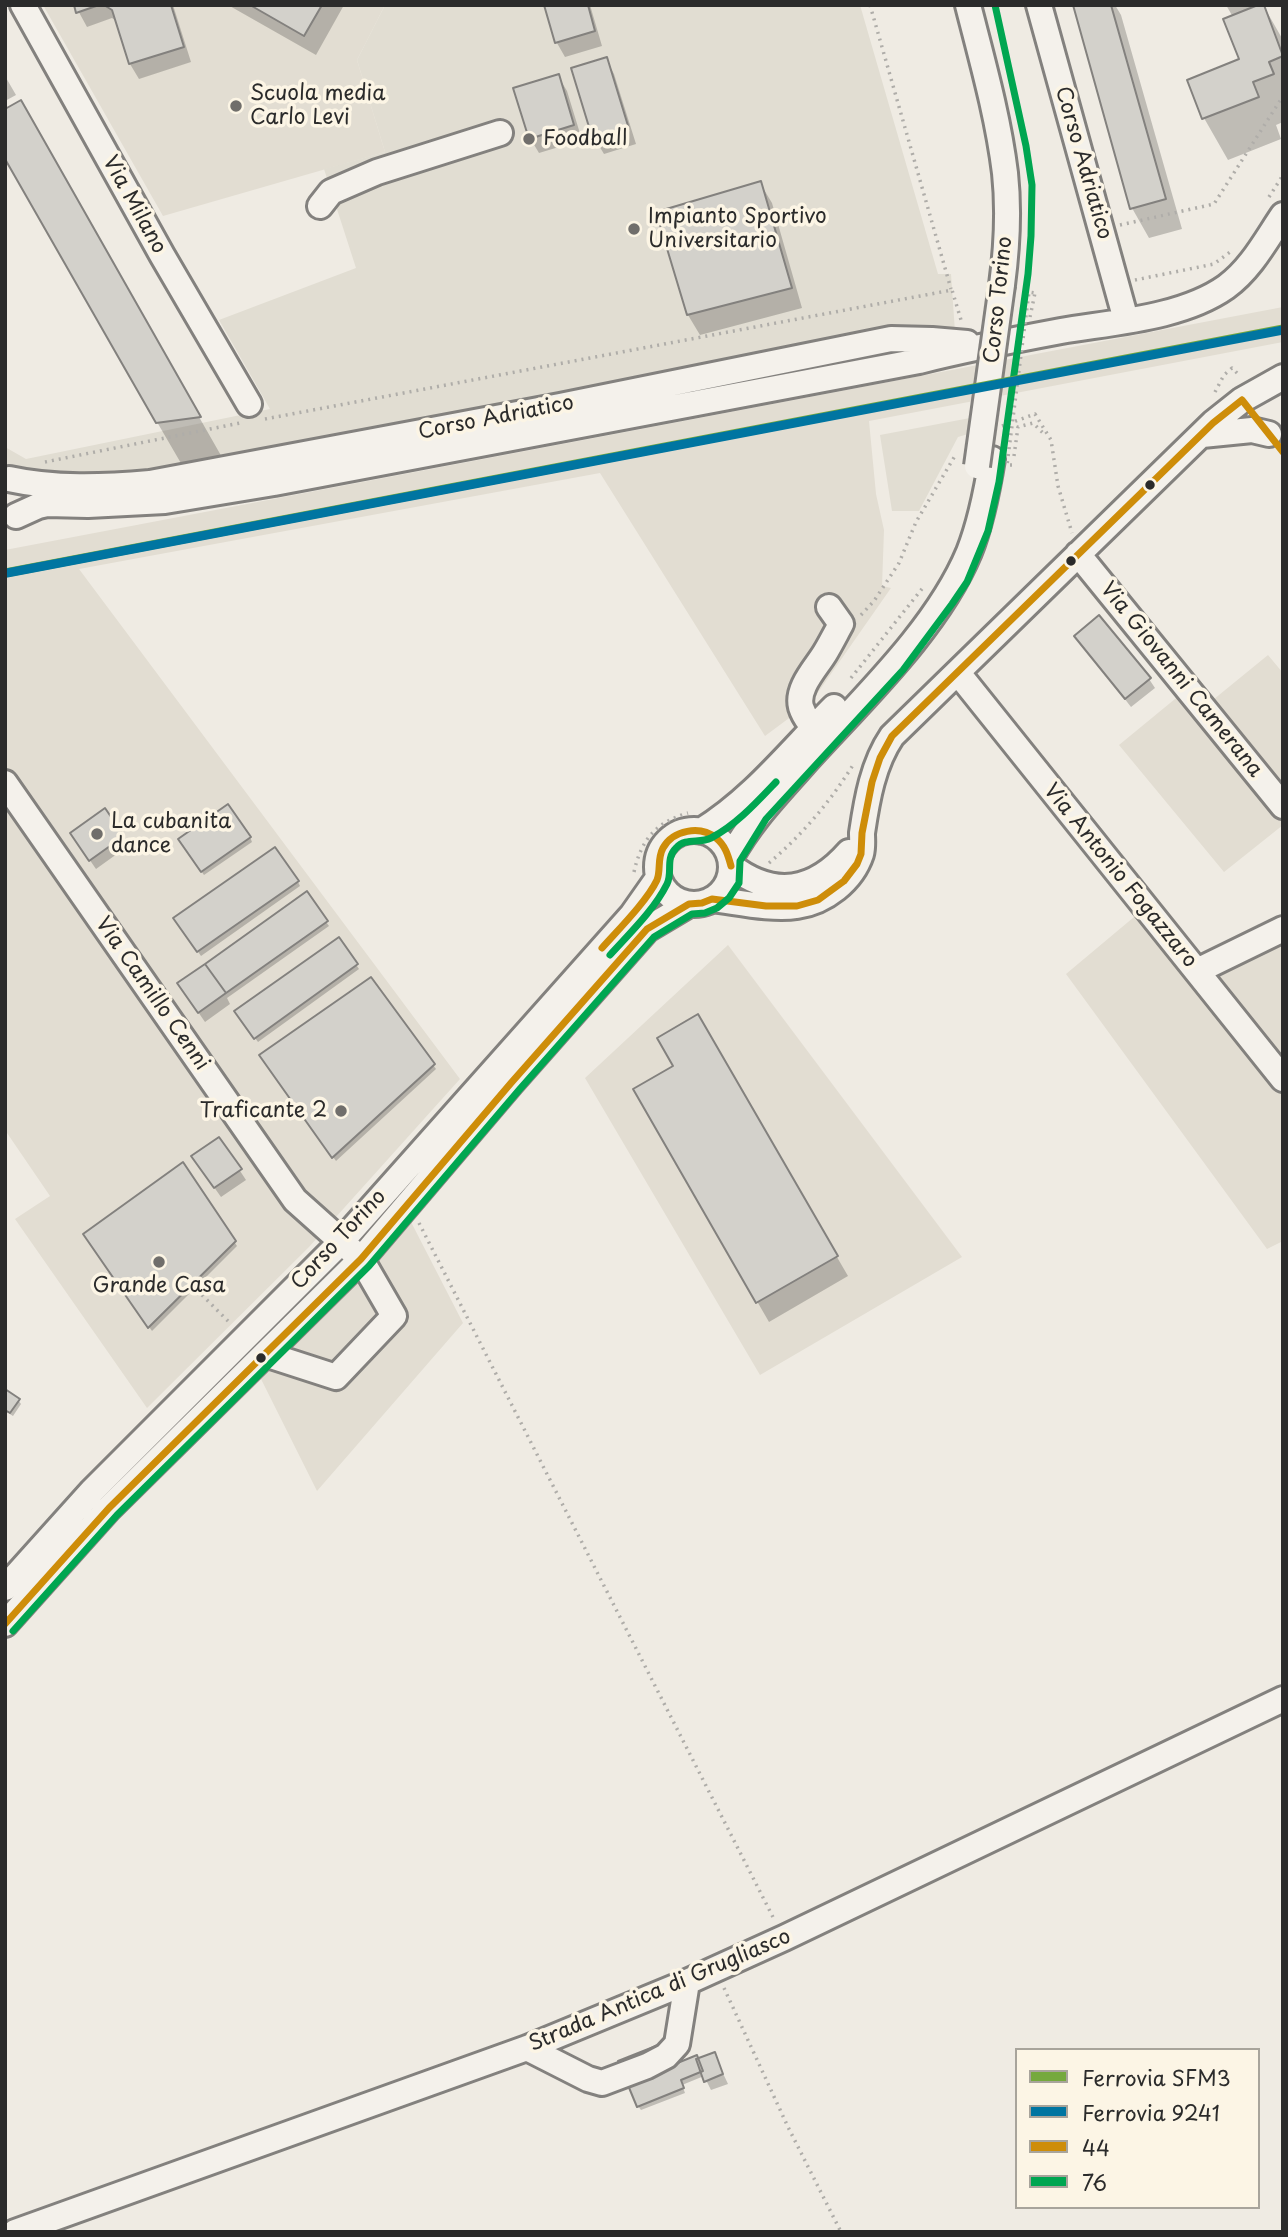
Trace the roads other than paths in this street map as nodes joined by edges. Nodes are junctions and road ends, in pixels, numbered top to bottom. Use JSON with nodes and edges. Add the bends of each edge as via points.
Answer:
{"nodes":[{"id":1,"x":23,"y":5,"type":"edge"},
{"id":2,"x":968,"y":5,"type":"edge"},
{"id":3,"x":984,"y":5,"type":"edge"},
{"id":4,"x":1039,"y":5,"type":"edge"},
{"id":5,"x":500,"y":133,"type":"dead end"},
{"id":6,"x":320,"y":206,"type":"dead end"},
{"id":7,"x":1276,"y":206,"type":"edge"},
{"id":8,"x":1018,"y":287,"type":"junction"},
{"id":9,"x":1126,"y":320,"type":"junction"},
{"id":10,"x":1283,"y":377,"type":"edge"},
{"id":11,"x":1242,"y":400,"type":"junction"},
{"id":12,"x":251,"y":415,"type":"road end"},
{"id":13,"x":560,"y":418,"type":"junction"},
{"id":14,"x":1202,"y":435,"type":"junction"},
{"id":15,"x":1276,"y":443,"type":"edge"},
{"id":16,"x":994,"y":463,"type":"junction"},
{"id":17,"x":7,"y":478,"type":"edge"},
{"id":18,"x":10,"y":523,"type":"edge"},
{"id":19,"x":1078,"y":554,"type":"junction"},
{"id":20,"x":829,"y":607,"type":"dead end"},
{"id":21,"x":958,"y":673,"type":"junction"},
{"id":22,"x":820,"y":733,"type":"junction"},
{"id":23,"x":5,"y":783,"type":"edge"},
{"id":24,"x":1283,"y":806,"type":"edge"},
{"id":25,"x":701,"y":831,"type":"junction"},
{"id":26,"x":862,"y":834,"type":"junction"},
{"id":27,"x":730,"y":862,"type":"junction"},
{"id":28,"x":658,"y":878,"type":"junction"},
{"id":29,"x":700,"y":901,"type":"junction"},
{"id":30,"x":1283,"y":929,"type":"edge"},
{"id":31,"x":1197,"y":971,"type":"junction"},
{"id":32,"x":1283,"y":1079,"type":"edge"},
{"id":33,"x":341,"y":1242,"type":"junction"},
{"id":34,"x":361,"y":1259,"type":"junction"},
{"id":35,"x":265,"y":1354,"type":"junction"},
{"id":36,"x":5,"y":1588,"type":"edge"},
{"id":37,"x":5,"y":1624,"type":"edge"},
{"id":38,"x":1283,"y":1699,"type":"edge"},
{"id":39,"x":687,"y":1982,"type":"junction"},
{"id":40,"x":527,"y":2048,"type":"junction"},
{"id":41,"x":15,"y":2232,"type":"edge"}],
"edges":[{"from":1,"to":12,"type":"street","name":"Via Milano"},
{"from":2,"to":8,"type":"street","name":"Corso Torino","via":[[999,134]]},
{"from":3,"to":8,"type":"street","name":"Corso Torino","via":[[1021,185]]},
{"from":4,"to":9,"type":"street","name":"Corso Adriatico"},
{"from":5,"to":6,"type":"street","via":[[377,172],[331,192]]},
{"from":7,"to":9,"type":"street","name":"Corso Adriatico","via":[[1251,262],[1225,288],[1184,308]]},
{"from":8,"to":16,"type":"street","name":"Corso Torino","bridge":true},
{"from":8,"to":16,"type":"street","name":"Corso Torino"},
{"from":9,"to":13,"type":"street","name":"Corso Adriatico","via":[[919,361]]},
{"from":10,"to":11,"type":"street"},
{"from":11,"to":14,"type":"street"},
{"from":11,"to":15,"type":"street"},
{"from":13,"to":17,"type":"street","name":"Corso Adriatico","via":[[150,483],[84,486]]},
{"from":13,"to":18,"type":"street","name":"Corso Adriatico","via":[[165,501],[47,504]]},
{"from":14,"to":15,"type":"street","via":[[1252,430]]},
{"from":14,"to":19,"type":"street"},
{"from":16,"to":22,"type":"street","name":"Corso Torino","via":[[934,587]]},
{"from":17,"to":18,"type":"street","name":"Corso Adriatico","via":[[17,496]]},
{"from":19,"to":21,"type":"street"},
{"from":19,"to":24,"type":"street","name":"Via Giovanni Camerana"},
{"from":20,"to":22,"type":"street","via":[[841,624],[800,698],[802,709]]},
{"from":21,"to":26,"type":"street","via":[[881,751]]},
{"from":21,"to":31,"type":"street","name":"Via Antonio Fogazzaro"},
{"from":22,"to":25,"type":"street","name":"Corso Torino"},
{"from":22,"to":27,"type":"street","name":"Corso Torino","via":[[758,813]]},
{"from":23,"to":33,"type":"street","name":"Via Camillo Cenni","via":[[295,1200]]},
{"from":25,"to":27,"type":"street","via":[[720,840]]},
{"from":25,"to":28,"type":"street","name":"Corso Torino","via":[[676,834],[666,842],[658,856]]},
{"from":26,"to":27,"type":"street","via":[[839,865],[809,884],[766,885],[745,877]]},
{"from":26,"to":29,"type":"street","via":[[862,851],[853,869],[835,890],[818,900],[785,907]]},
{"from":27,"to":29,"type":"street","name":"Corso Torino","via":[[729,880]]},
{"from":28,"to":29,"type":"street","via":[[677,900]]},
{"from":28,"to":33,"type":"street","name":"Corso Torino","via":[[632,915]]},
{"from":29,"to":34,"type":"street","name":"Corso Torino","via":[[647,929]]},
{"from":30,"to":31,"type":"street"},
{"from":31,"to":32,"type":"street","name":"Via Antonio Fogazzaro"},
{"from":33,"to":34,"type":"street","name":"Via Camillo Cenni"},
{"from":33,"to":36,"type":"street","name":"Corso Torino","via":[[93,1490]]},
{"from":34,"to":35,"type":"street","name":"Corso Torino"},
{"from":34,"to":35,"type":"street","name":"Via Camillo Cenni","via":[[394,1316],[336,1377]]},
{"from":35,"to":37,"type":"street","name":"Corso Torino","via":[[109,1508]]},
{"from":38,"to":39,"type":"street","name":"Strada Antica di Grugliasco"},
{"from":39,"to":40,"type":"street","name":"Strada Antica di Grugliasco"},
{"from":39,"to":40,"type":"street","via":[[677,2043],[648,2066],[602,2083]]},
{"from":40,"to":41,"type":"street","name":"Strada Antica di Grugliasco"}]}
